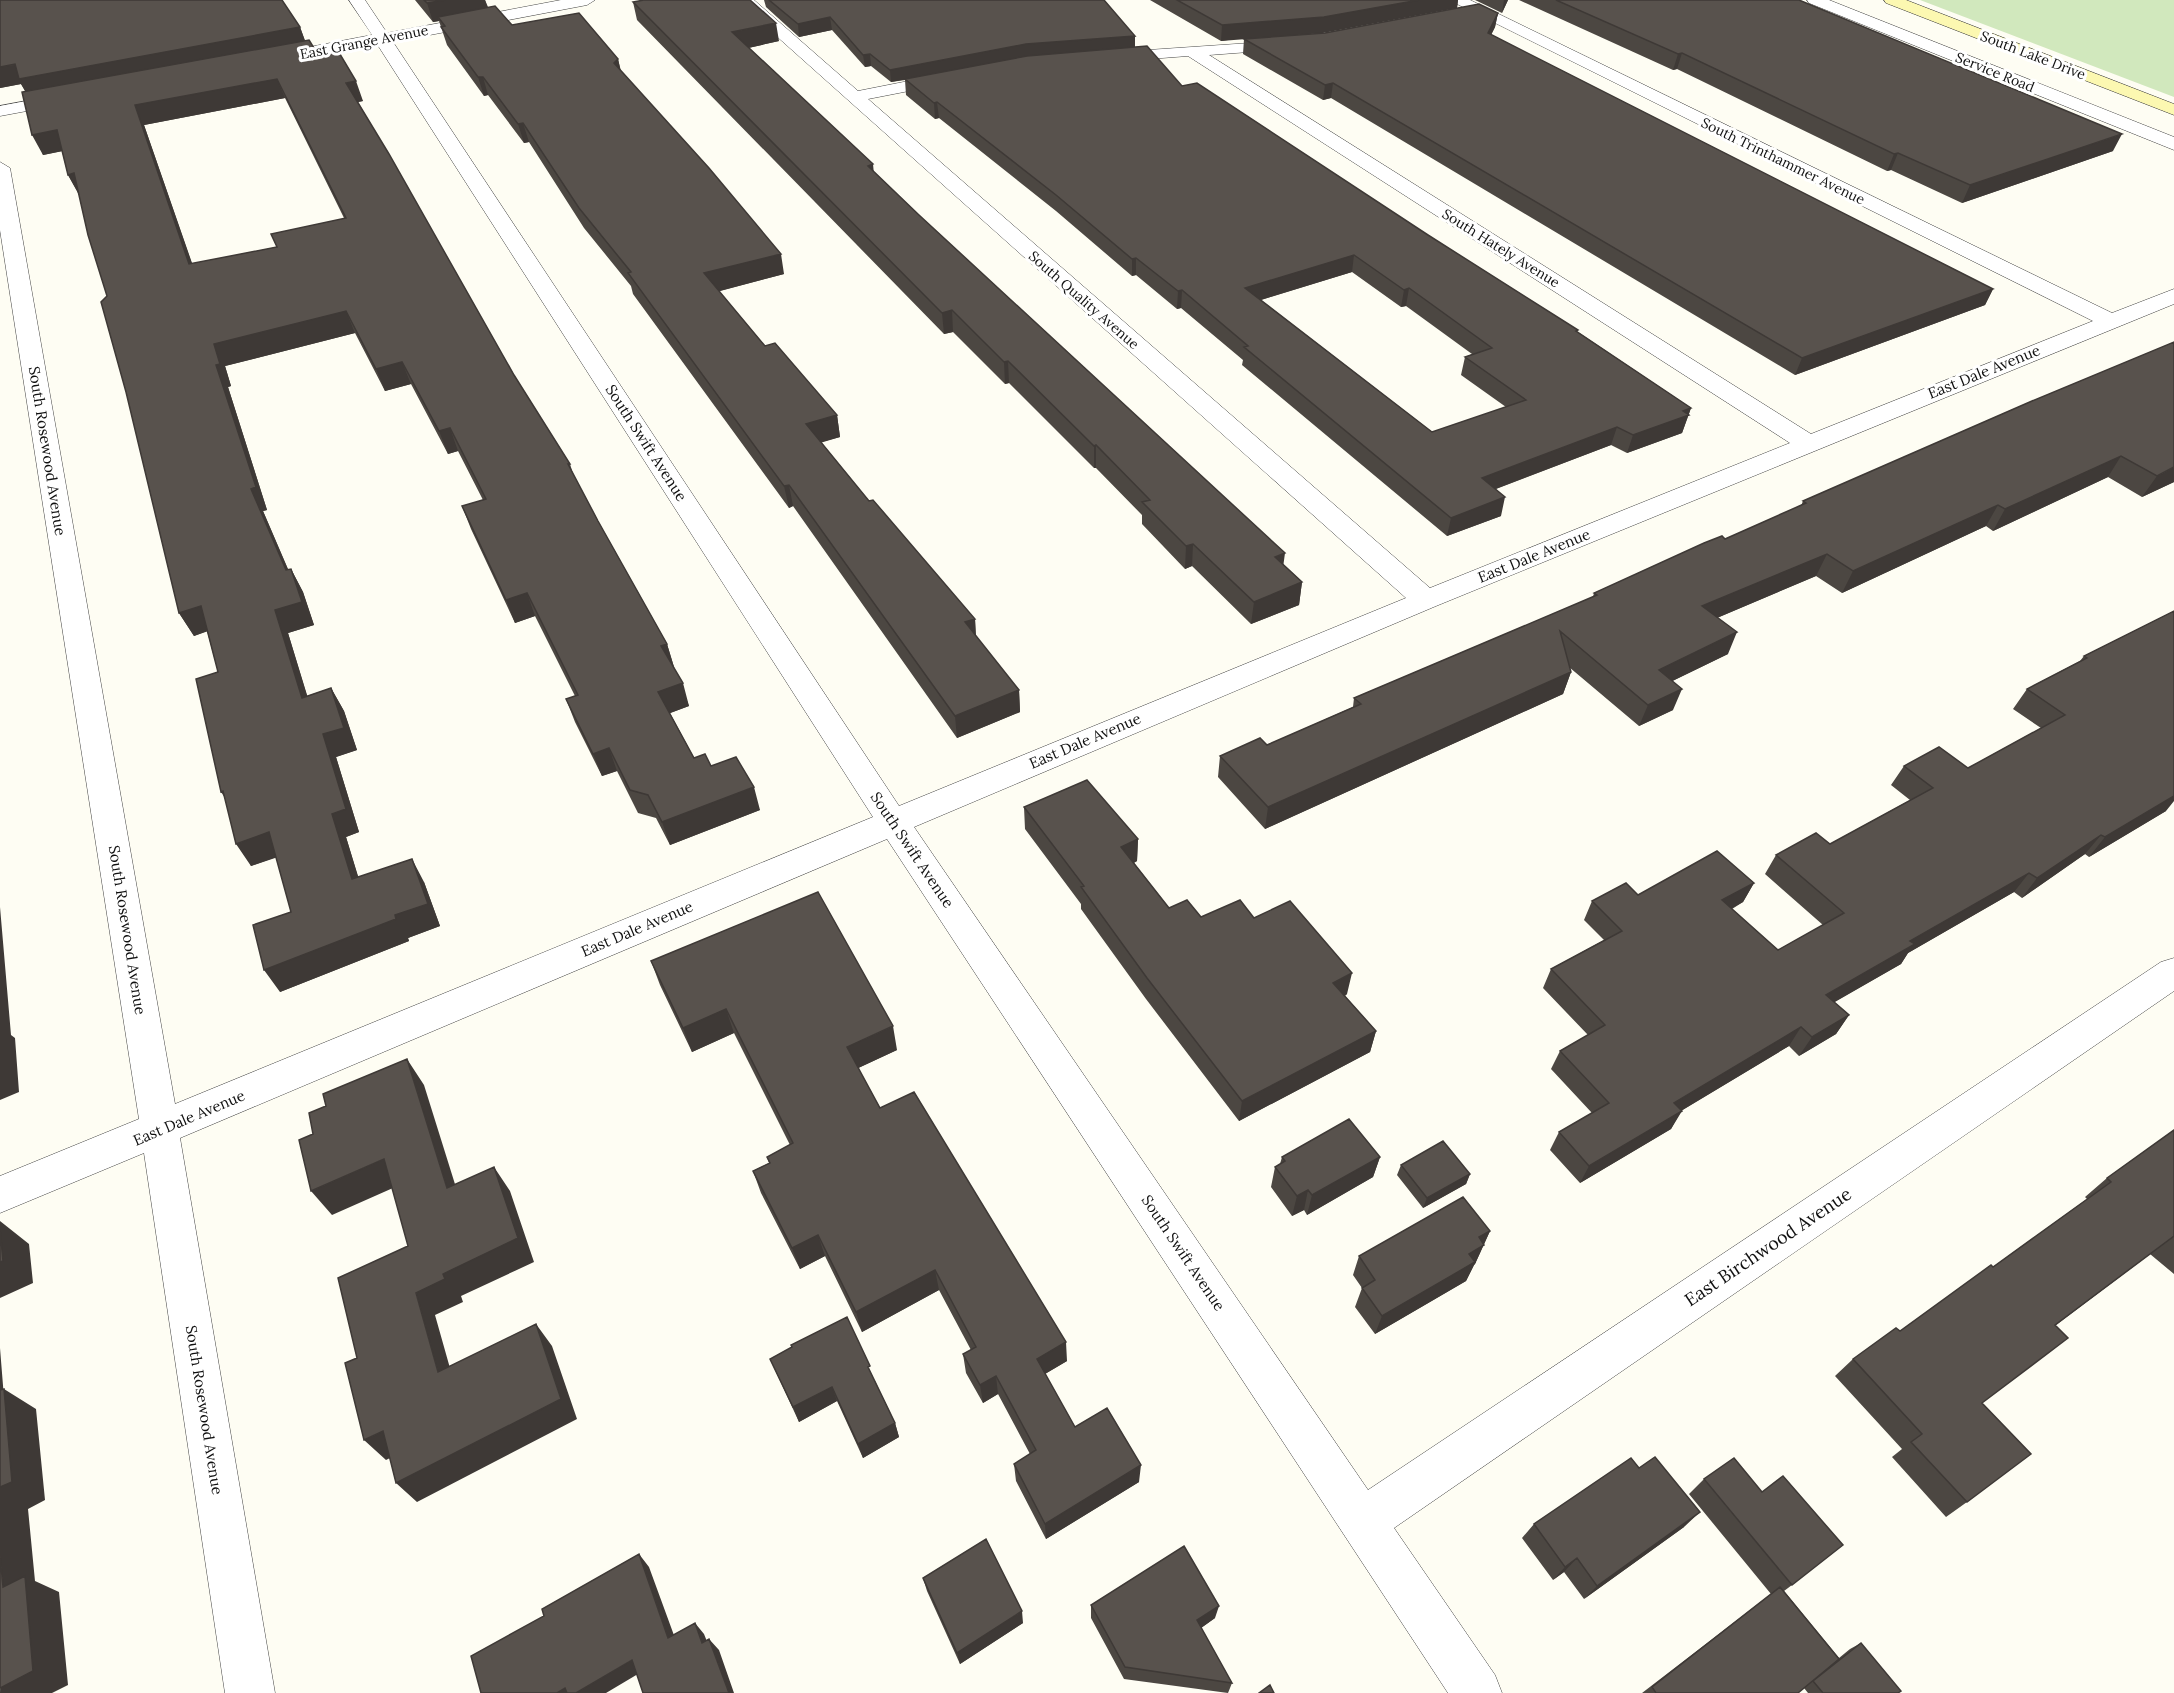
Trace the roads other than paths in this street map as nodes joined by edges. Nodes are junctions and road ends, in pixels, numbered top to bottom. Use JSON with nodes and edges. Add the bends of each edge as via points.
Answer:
{"nodes":[{"id":1,"x":357,"y":0,"type":"edge"},
{"id":2,"x":587,"y":0,"type":"edge"},
{"id":3,"x":744,"y":0,"type":"edge"},
{"id":4,"x":1457,"y":0,"type":"edge"},
{"id":5,"x":1815,"y":0,"type":"edge"},
{"id":6,"x":1892,"y":0,"type":"edge"},
{"id":7,"x":1479,"y":11,"type":"junction"},
{"id":8,"x":1447,"y":17,"type":"edge"},
{"id":9,"x":383,"y":39,"type":"junction"},
{"id":10,"x":1304,"y":42,"type":"edge"},
{"id":11,"x":1193,"y":52,"type":"junction"},
{"id":12,"x":1093,"y":58,"type":"edge"},
{"id":13,"x":256,"y":63,"type":"edge"},
{"id":14,"x":965,"y":75,"type":"edge"},
{"id":15,"x":81,"y":96,"type":"edge"},
{"id":16,"x":853,"y":97,"type":"junction"},
{"id":17,"x":2174,"y":110,"type":"edge"},
{"id":18,"x":0,"y":111,"type":"edge"},
{"id":19,"x":2174,"y":144,"type":"edge"},
{"id":20,"x":0,"y":168,"type":"edge"},
{"id":21,"x":2174,"y":296,"type":"edge"},
{"id":22,"x":2110,"y":321,"type":"junction"},
{"id":23,"x":1809,"y":444,"type":"junction"},
{"id":24,"x":1426,"y":600,"type":"junction"},
{"id":25,"x":892,"y":822,"type":"junction"},
{"id":26,"x":2174,"y":972,"type":"edge"},
{"id":27,"x":159,"y":1130,"type":"junction"},
{"id":28,"x":0,"y":1195,"type":"edge"},
{"id":29,"x":1363,"y":1521,"type":"junction"},
{"id":30,"x":250,"y":1693,"type":"edge"},
{"id":31,"x":1477,"y":1693,"type":"edge"}],
"edges":[{"from":1,"to":9,"type":"street","name":"South Swift Avenue"},
{"from":2,"to":9,"type":"street","name":"East Grange Avenue"},
{"from":3,"to":16,"type":"street","name":"South Quality Avenue"},
{"from":4,"to":7,"type":"street","name":"South Trinthammer Avenue"},
{"from":5,"to":19,"type":"street","name":"Service Road"},
{"from":6,"to":17,"type":"main road","name":"South Lake Drive"},
{"from":7,"to":8,"type":"street"},
{"from":7,"to":22,"type":"street","name":"South Trinthammer Avenue"},
{"from":9,"to":13,"type":"street","name":"East Grange Avenue"},
{"from":9,"to":25,"type":"street","name":"South Swift Avenue"},
{"from":10,"to":11,"type":"street"},
{"from":11,"to":12,"type":"street"},
{"from":11,"to":23,"type":"street","name":"South Hately Avenue"},
{"from":14,"to":16,"type":"street"},
{"from":15,"to":18,"type":"street"},
{"from":16,"to":24,"type":"street","name":"South Quality Avenue"},
{"from":20,"to":27,"type":"street","name":"South Rosewood Avenue"},
{"from":21,"to":22,"type":"street","name":"East Dale Avenue"},
{"from":22,"to":23,"type":"street","name":"East Dale Avenue"},
{"from":23,"to":24,"type":"street","name":"East Dale Avenue"},
{"from":24,"to":25,"type":"street","name":"East Dale Avenue"},
{"from":25,"to":27,"type":"street","name":"East Dale Avenue"},
{"from":25,"to":29,"type":"street","name":"South Swift Avenue"},
{"from":26,"to":29,"type":"street","name":"East Birchwood Avenue"},
{"from":27,"to":28,"type":"street","name":"East Dale Avenue"},
{"from":27,"to":30,"type":"street","name":"South Rosewood Avenue"},
{"from":29,"to":31,"type":"street","name":"South Swift Avenue"}]}
